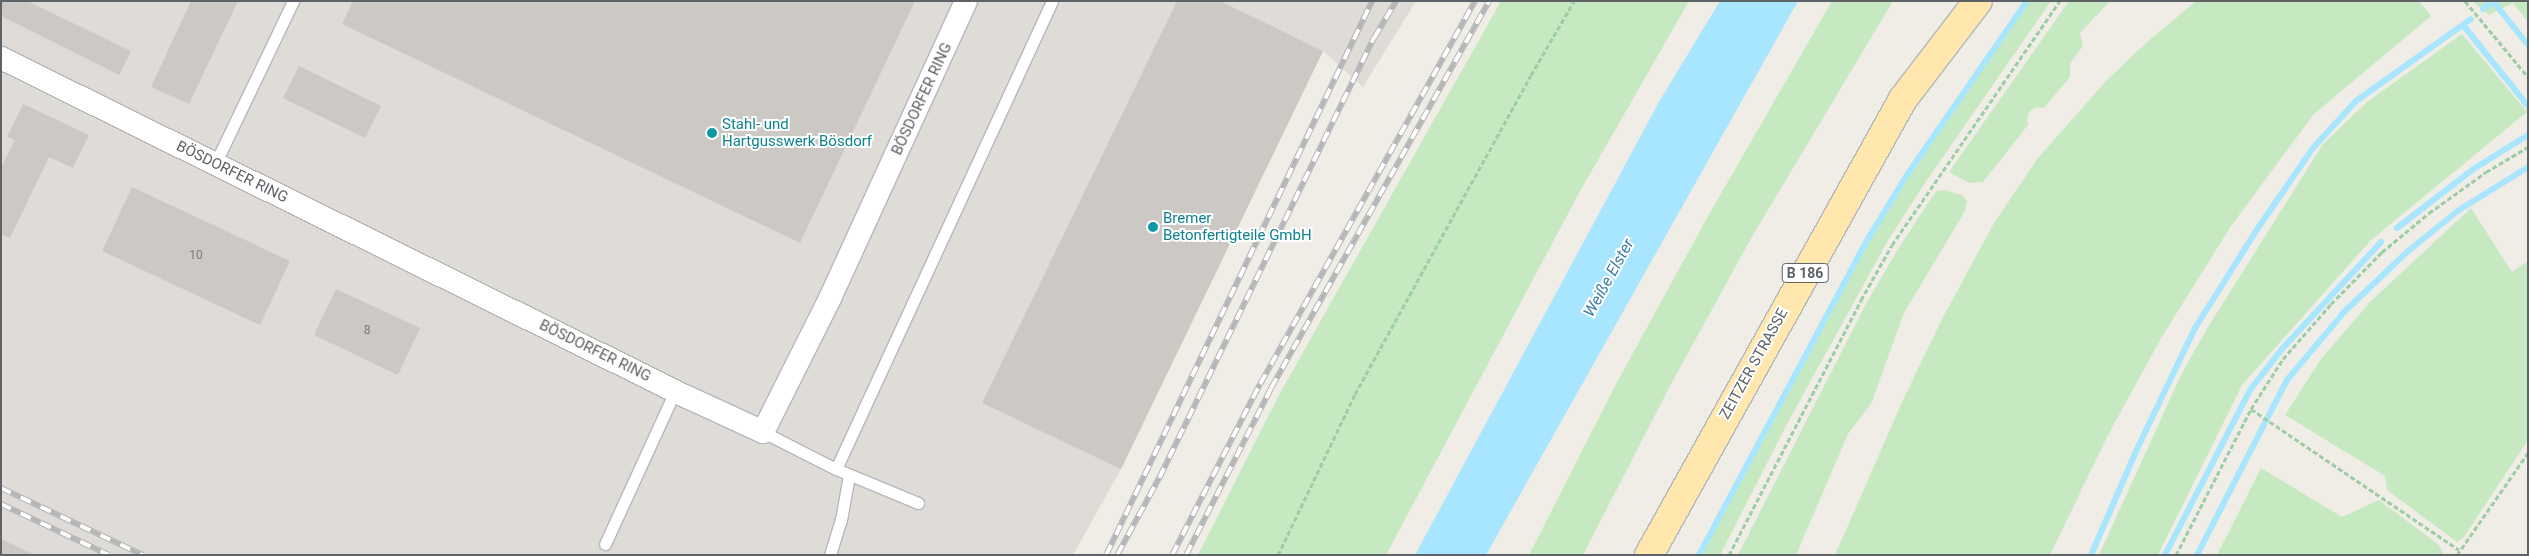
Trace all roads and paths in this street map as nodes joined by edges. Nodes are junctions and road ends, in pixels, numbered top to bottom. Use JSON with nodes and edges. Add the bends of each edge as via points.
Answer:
{"nodes":[{"id":1,"x":293,"y":1,"type":"edge"},
{"id":2,"x":966,"y":1,"type":"edge"},
{"id":3,"x":1052,"y":1,"type":"edge"},
{"id":4,"x":1574,"y":1,"type":"edge"},
{"id":5,"x":1978,"y":1,"type":"edge"},
{"id":6,"x":2060,"y":1,"type":"edge"},
{"id":7,"x":2465,"y":1,"type":"edge"},
{"id":8,"x":1,"y":58,"type":"edge"},
{"id":9,"x":2528,"y":77,"type":"edge"},
{"id":10,"x":2528,"y":147,"type":"edge"},
{"id":11,"x":214,"y":164,"type":"junction"},
{"id":12,"x":675,"y":391,"type":"junction"},
{"id":13,"x":2251,"y":409,"type":"junction"},
{"id":14,"x":763,"y":432,"type":"junction"},
{"id":15,"x":2528,"y":453,"type":"edge"},
{"id":16,"x":836,"y":469,"type":"junction"},
{"id":17,"x":849,"y":475,"type":"junction"},
{"id":18,"x":918,"y":503,"type":"dead end"},
{"id":19,"x":605,"y":544,"type":"dead end"},
{"id":20,"x":2459,"y":550,"type":"junction"},
{"id":21,"x":830,"y":555,"type":"edge"},
{"id":22,"x":1278,"y":555,"type":"edge"},
{"id":23,"x":1649,"y":555,"type":"edge"},
{"id":24,"x":1729,"y":555,"type":"edge"},
{"id":25,"x":2176,"y":555,"type":"edge"},
{"id":26,"x":2457,"y":555,"type":"edge"}],
"edges":[{"from":1,"to":11,"type":"lane"},
{"from":2,"to":14,"type":"street","name":"BÖSDORFER RING","via":[[831,296]]},
{"from":3,"to":16,"type":"lane"},
{"from":4,"to":22,"type":"path","via":[[1355,394]]},
{"from":5,"to":23,"type":"main road","name":"ZEITZER STRASSE","number":"B 186","via":[[1903,99]]},
{"from":6,"to":24,"type":"path","via":[[1892,245],[1860,300]]},
{"from":7,"to":9,"type":"path"},
{"from":8,"to":11,"type":"street","name":"BÖSDORFER RING"},
{"from":10,"to":13,"type":"path","via":[[2486,172],[2382,252],[2283,360]]},
{"from":11,"to":12,"type":"street","name":"BÖSDORFER RING"},
{"from":12,"to":14,"type":"street","name":"BÖSDORFER RING"},
{"from":12,"to":19,"type":"lane"},
{"from":13,"to":20,"type":"path"},
{"from":13,"to":25,"type":"path"},
{"from":14,"to":16,"type":"lane"},
{"from":15,"to":20,"type":"path"},
{"from":16,"to":17,"type":"lane"},
{"from":17,"to":18,"type":"lane"},
{"from":17,"to":21,"type":"lane","via":[[841,520]]},
{"from":20,"to":26,"type":"path"}]}
